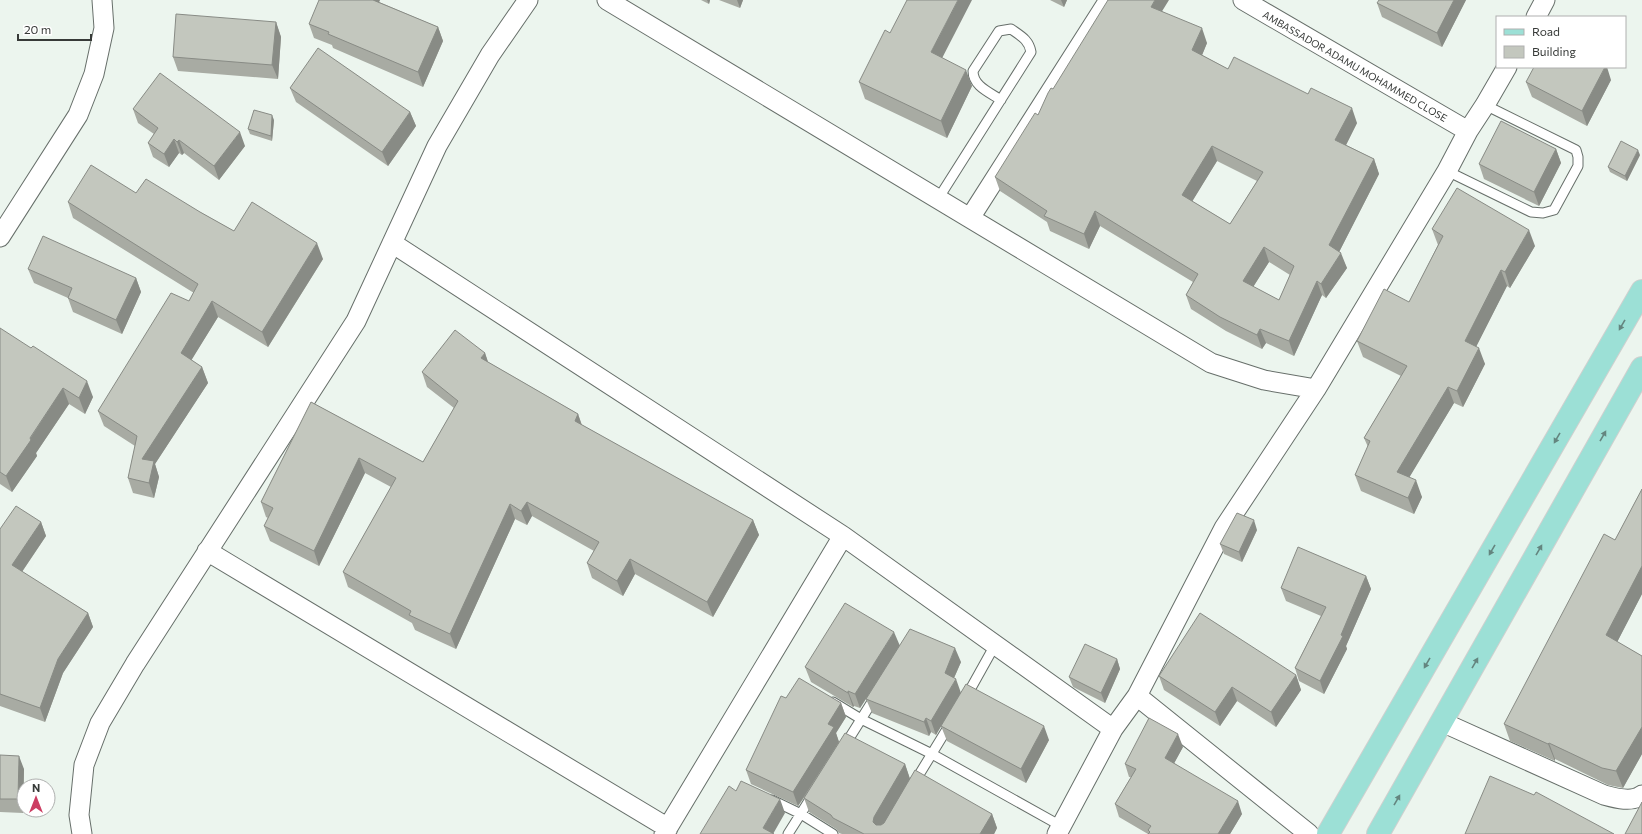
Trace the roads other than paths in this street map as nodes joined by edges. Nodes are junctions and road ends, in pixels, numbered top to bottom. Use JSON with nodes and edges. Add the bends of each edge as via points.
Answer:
{"nodes":[{"id":1,"x":102,"y":0,"type":"edge"},
{"id":2,"x":528,"y":0,"type":"edge"},
{"id":3,"x":607,"y":0,"type":"edge"},
{"id":4,"x":1109,"y":0,"type":"edge"},
{"id":5,"x":1243,"y":0,"type":"edge"},
{"id":6,"x":1545,"y":0,"type":"edge"},
{"id":7,"x":1537,"y":16,"type":"edge"},
{"id":8,"x":1506,"y":68,"type":"edge"},
{"id":9,"x":1000,"y":100,"type":"junction"},
{"id":10,"x":1485,"y":105,"type":"junction"},
{"id":11,"x":1468,"y":131,"type":"junction"},
{"id":12,"x":1447,"y":171,"type":"junction"},
{"id":13,"x":938,"y":199,"type":"junction"},
{"id":14,"x":970,"y":218,"type":"junction"},
{"id":15,"x":2,"y":232,"type":"edge"},
{"id":16,"x":392,"y":243,"type":"junction"},
{"id":17,"x":1642,"y":291,"type":"edge"},
{"id":18,"x":1642,"y":368,"type":"edge"},
{"id":19,"x":1316,"y":390,"type":"junction"},
{"id":20,"x":843,"y":536,"type":"junction"},
{"id":21,"x":207,"y":551,"type":"junction"},
{"id":22,"x":995,"y":645,"type":"junction"},
{"id":23,"x":882,"y":686,"type":"edge"},
{"id":24,"x":822,"y":696,"type":"edge"},
{"id":25,"x":1137,"y":696,"type":"junction"},
{"id":26,"x":962,"y":703,"type":"edge"},
{"id":27,"x":955,"y":716,"type":"edge"},
{"id":28,"x":861,"y":719,"type":"junction"},
{"id":29,"x":1442,"y":722,"type":"junction"},
{"id":30,"x":1113,"y":730,"type":"junction"},
{"id":31,"x":840,"y":753,"type":"edge"},
{"id":32,"x":932,"y":754,"type":"junction"},
{"id":33,"x":818,"y":787,"type":"edge"},
{"id":34,"x":908,"y":794,"type":"edge"},
{"id":35,"x":1642,"y":795,"type":"edge"},
{"id":36,"x":765,"y":797,"type":"edge"},
{"id":37,"x":801,"y":814,"type":"junction"},
{"id":38,"x":1059,"y":830,"type":"edge"},
{"id":39,"x":666,"y":831,"type":"edge"},
{"id":40,"x":82,"y":834,"type":"edge"},
{"id":41,"x":788,"y":834,"type":"edge"},
{"id":42,"x":833,"y":834,"type":"edge"},
{"id":43,"x":1309,"y":834,"type":"edge"},
{"id":44,"x":1328,"y":834,"type":"edge"},
{"id":45,"x":1378,"y":834,"type":"edge"}],
"edges":[{"from":1,"to":15,"type":"street","via":[[104,28],[94,74],[78,115]]},
{"from":2,"to":16,"type":"street","via":[[490,55],[437,146]]},
{"from":3,"to":13,"type":"street"},
{"from":4,"to":14,"type":"street"},
{"from":5,"to":11,"type":"street","name":"AMBASSADOR ADAMU MOHAMMED CLOSE"},
{"from":6,"to":7,"type":"street"},
{"from":8,"to":10,"type":"street"},
{"from":9,"to":9,"type":"lane","via":[[1031,52],[1030,44],[1011,29],[998,31],[972,71],[976,83]]},
{"from":9,"to":13,"type":"lane"},
{"from":10,"to":11,"type":"street"},
{"from":10,"to":12,"type":"lane","via":[[1576,150],[1578,166],[1554,210],[1543,213],[1531,212]]},
{"from":11,"to":12,"type":"street"},
{"from":12,"to":19,"type":"street"},
{"from":13,"to":14,"type":"street"},
{"from":14,"to":19,"type":"street","via":[[1211,363],[1264,380]]},
{"from":16,"to":20,"type":"street"},
{"from":16,"to":21,"type":"street","via":[[356,321]]},
{"from":17,"to":44,"type":"main road","one_way":true},
{"from":29,"to":18,"type":"main road","one_way":true},
{"from":19,"to":25,"type":"street","via":[[1224,528]]},
{"from":20,"to":22,"type":"street"},
{"from":20,"to":39,"type":"street"},
{"from":21,"to":39,"type":"street"},
{"from":21,"to":40,"type":"street","via":[[100,724],[84,765],[79,815]]},
{"from":22,"to":26,"type":"lane"},
{"from":22,"to":30,"type":"street"},
{"from":23,"to":28,"type":"lane"},
{"from":24,"to":28,"type":"lane"},
{"from":25,"to":30,"type":"street"},
{"from":25,"to":43,"type":"street"},
{"from":27,"to":32,"type":"lane"},
{"from":28,"to":31,"type":"lane"},
{"from":28,"to":32,"type":"lane"},
{"from":29,"to":35,"type":"street","via":[[1604,796],[1624,799],[1639,798]]},
{"from":45,"to":29,"type":"main road","one_way":true},
{"from":30,"to":38,"type":"street"},
{"from":32,"to":34,"type":"lane"},
{"from":32,"to":38,"type":"lane"},
{"from":33,"to":37,"type":"lane"},
{"from":36,"to":37,"type":"lane"},
{"from":37,"to":41,"type":"lane"},
{"from":37,"to":42,"type":"lane"}]}
